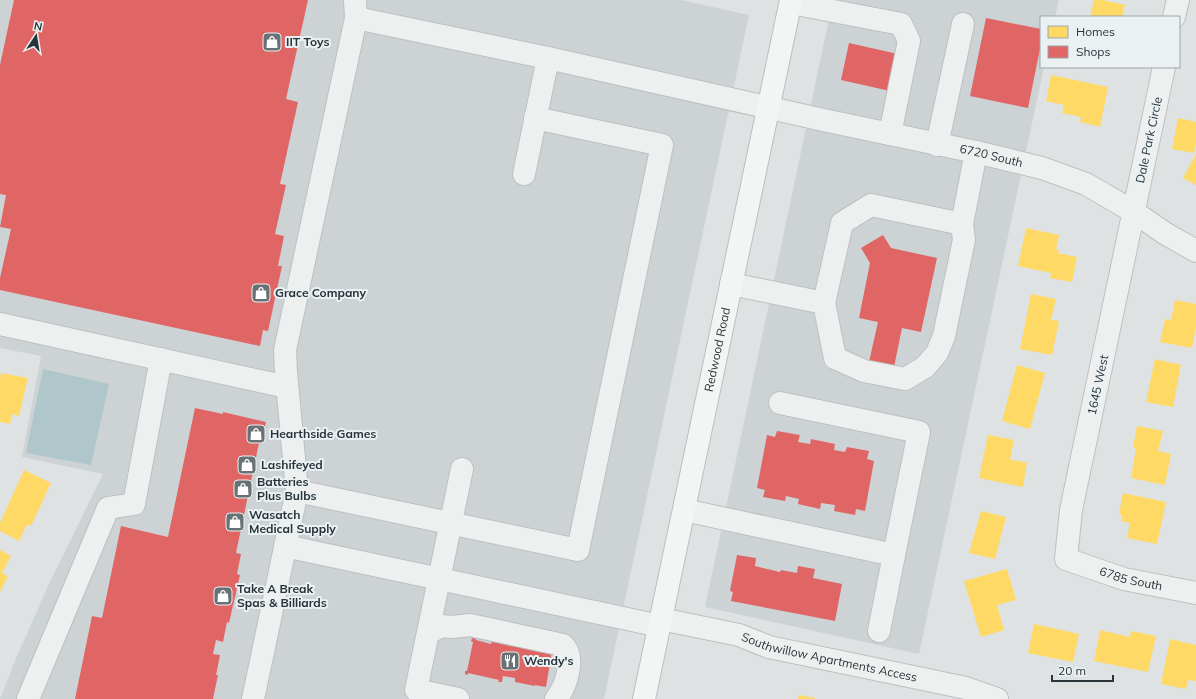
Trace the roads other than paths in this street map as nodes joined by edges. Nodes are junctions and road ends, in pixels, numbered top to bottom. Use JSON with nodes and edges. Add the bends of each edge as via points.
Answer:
{"nodes":[{"id":1,"x":1178,"y":0,"type":"edge"},
{"id":2,"x":791,"y":2,"type":"edge"},
{"id":3,"x":356,"y":9,"type":"edge"},
{"id":4,"x":1174,"y":16,"type":"edge"},
{"id":5,"x":963,"y":24,"type":"dead end"},
{"id":6,"x":548,"y":58,"type":"junction"},
{"id":7,"x":1164,"y":68,"type":"edge"},
{"id":8,"x":769,"y":107,"type":"junction"},
{"id":9,"x":535,"y":118,"type":"junction"},
{"id":10,"x":890,"y":134,"type":"junction"},
{"id":11,"x":937,"y":145,"type":"junction"},
{"id":12,"x":976,"y":152,"type":"junction"},
{"id":13,"x":524,"y":174,"type":"dead end"},
{"id":14,"x":1134,"y":212,"type":"junction"},
{"id":15,"x":962,"y":224,"type":"junction"},
{"id":16,"x":1196,"y":251,"type":"edge"},
{"id":17,"x":731,"y":284,"type":"junction"},
{"id":18,"x":824,"y":302,"type":"junction"},
{"id":19,"x":0,"y":324,"type":"edge"},
{"id":20,"x":161,"y":359,"type":"junction"},
{"id":21,"x":287,"y":387,"type":"junction"},
{"id":22,"x":780,"y":403,"type":"dead end"},
{"id":23,"x":462,"y":470,"type":"dead end"},
{"id":24,"x":296,"y":491,"type":"junction"},
{"id":25,"x":684,"y":510,"type":"junction"},
{"id":26,"x":451,"y":523,"type":"junction"},
{"id":27,"x":285,"y":546,"type":"junction"},
{"id":28,"x":894,"y":555,"type":"junction"},
{"id":29,"x":1066,"y":559,"type":"joint"},
{"id":30,"x":439,"y":579,"type":"junction"},
{"id":31,"x":1196,"y":593,"type":"edge"},
{"id":32,"x":661,"y":623,"type":"junction"},
{"id":33,"x":879,"y":631,"type":"dead end"},
{"id":34,"x":428,"y":633,"type":"junction"},
{"id":35,"x":28,"y":699,"type":"edge"},
{"id":36,"x":253,"y":699,"type":"edge"},
{"id":37,"x":458,"y":699,"type":"edge"},
{"id":38,"x":556,"y":699,"type":"edge"},
{"id":39,"x":644,"y":699,"type":"edge"},
{"id":40,"x":997,"y":699,"type":"edge"}],
"edges":[{"from":1,"to":4,"type":"street"},
{"from":2,"to":8,"type":"main road","name":"Redwood Road"},
{"from":2,"to":10,"type":"street","via":[[901,24],[909,41]]},
{"from":3,"to":6,"type":"street","name":"6720 South"},
{"from":3,"to":21,"type":"street","via":[[285,350]]},
{"from":5,"to":11,"type":"street"},
{"from":6,"to":8,"type":"street","name":"6720 South"},
{"from":6,"to":9,"type":"street"},
{"from":7,"to":14,"type":"street","name":"Dale Park Circle"},
{"from":8,"to":10,"type":"street","name":"6720 South"},
{"from":8,"to":17,"type":"main road","name":"Redwood Road"},
{"from":9,"to":13,"type":"street"},
{"from":9,"to":26,"type":"street","via":[[662,145],[652,194],[578,550]]},
{"from":10,"to":11,"type":"street","name":"6720 South"},
{"from":11,"to":12,"type":"street","name":"6720 South"},
{"from":12,"to":14,"type":"street","name":"6720 South","via":[[1042,168],[1086,184]]},
{"from":12,"to":15,"type":"street"},
{"from":14,"to":16,"type":"street","name":"6720 South"},
{"from":14,"to":29,"type":"street","name":"1645 West","via":[[1072,510]]},
{"from":15,"to":18,"type":"street","via":[[871,205],[842,223]]},
{"from":15,"to":18,"type":"street","via":[[964,240],[944,336],[937,353],[925,367],[905,379],[864,371],[835,358]]},
{"from":17,"to":18,"type":"street"},
{"from":17,"to":25,"type":"main road","name":"Redwood Road"},
{"from":19,"to":20,"type":"street"},
{"from":20,"to":21,"type":"street"},
{"from":20,"to":35,"type":"street","via":[[134,504],[108,508]]},
{"from":21,"to":24,"type":"street"},
{"from":22,"to":28,"type":"street","via":[[919,432]]},
{"from":23,"to":26,"type":"street"},
{"from":24,"to":26,"type":"street"},
{"from":24,"to":27,"type":"street"},
{"from":25,"to":28,"type":"street"},
{"from":25,"to":32,"type":"main road","name":"Redwood Road"},
{"from":26,"to":30,"type":"street"},
{"from":27,"to":30,"type":"street","name":"Southwillow Apartments Access"},
{"from":27,"to":36,"type":"street"},
{"from":28,"to":33,"type":"street"},
{"from":29,"to":31,"type":"street","name":"6785 South","via":[[1124,579]]},
{"from":30,"to":32,"type":"street","name":"Southwillow Apartments Access"},
{"from":30,"to":34,"type":"street"},
{"from":32,"to":39,"type":"main road","name":"Redwood Road"},
{"from":32,"to":40,"type":"street","name":"Southwillow Apartments Access","via":[[740,635],[769,647],[966,688]]},
{"from":34,"to":37,"type":"street","via":[[416,690]]},
{"from":34,"to":38,"type":"street","via":[[442,626],[470,625],[563,645],[570,660],[564,688]]}]}
